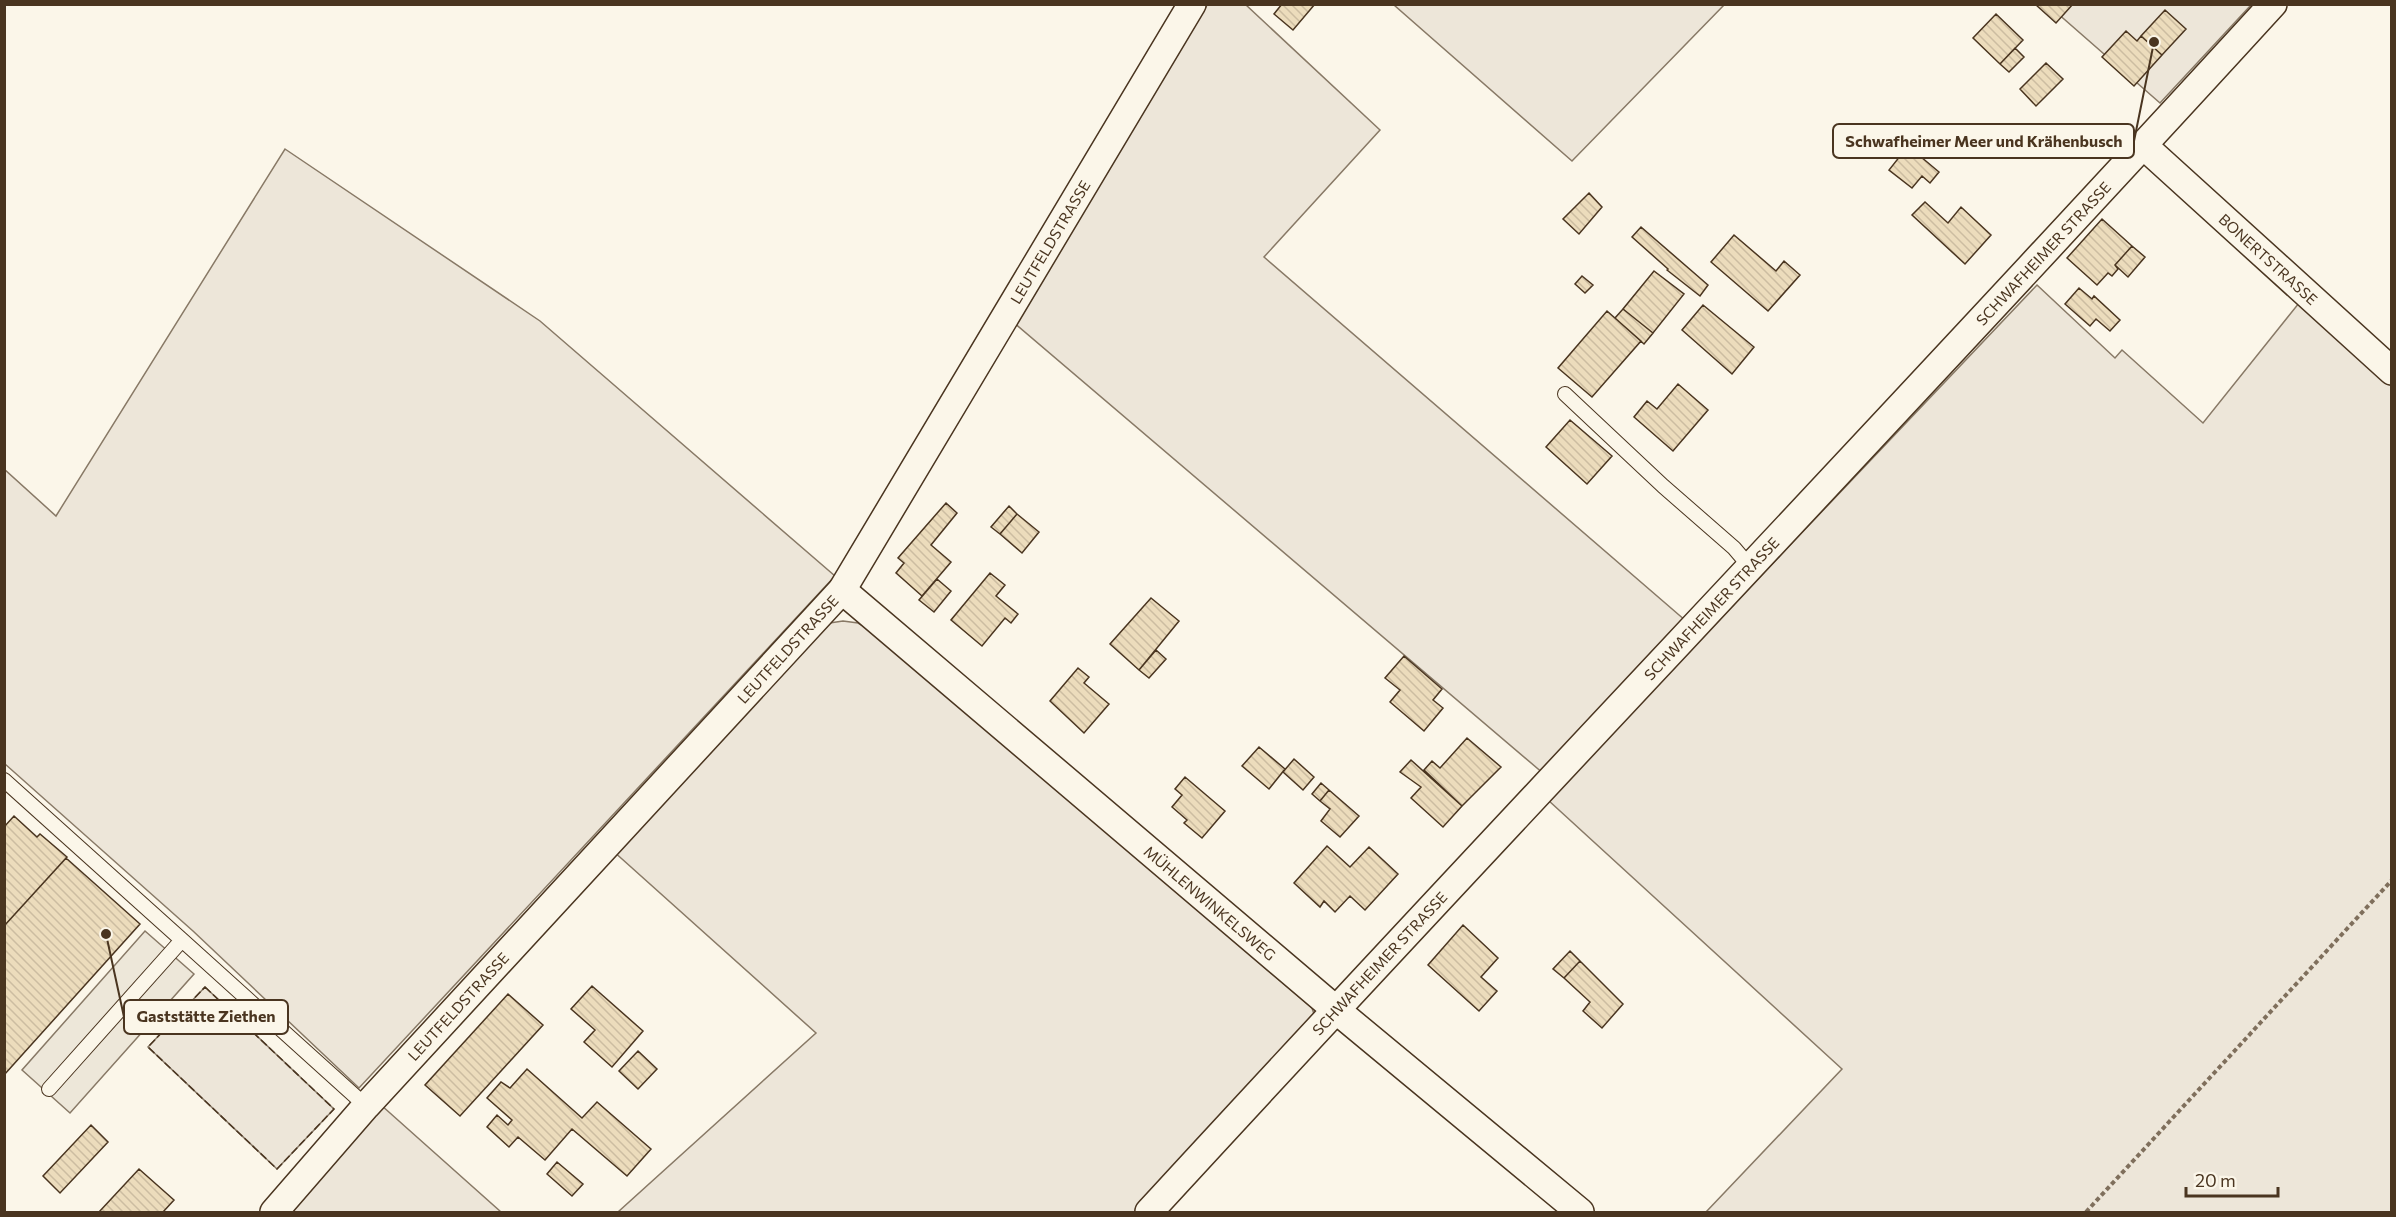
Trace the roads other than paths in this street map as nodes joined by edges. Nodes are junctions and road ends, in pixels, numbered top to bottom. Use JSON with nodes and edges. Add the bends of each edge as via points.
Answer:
{"nodes":[{"id":1,"x":1192,"y":4,"type":"edge"},
{"id":2,"x":2273,"y":4,"type":"edge"},
{"id":3,"x":2144,"y":146,"type":"junction"},
{"id":4,"x":2391,"y":371,"type":"edge"},
{"id":5,"x":1565,"y":394,"type":"dead end"},
{"id":6,"x":1751,"y":568,"type":"junction"},
{"id":7,"x":842,"y":590,"type":"junction"},
{"id":8,"x":4,"y":780,"type":"edge"},
{"id":9,"x":182,"y":940,"type":"junction"},
{"id":10,"x":1335,"y":1009,"type":"junction"},
{"id":11,"x":49,"y":1089,"type":"dead end"},
{"id":12,"x":366,"y":1106,"type":"junction"},
{"id":13,"x":274,"y":1212,"type":"edge"},
{"id":14,"x":1149,"y":1212,"type":"edge"},
{"id":15,"x":1580,"y":1212,"type":"edge"}],
"edges":[{"from":1,"to":7,"type":"street","name":"LEUTFELDSTRASSE"},
{"from":2,"to":3,"type":"street","name":"SCHWAFHEIMER STRASSE"},
{"from":3,"to":4,"type":"street","name":"BONERTSTRASSE"},
{"from":3,"to":6,"type":"street","name":"SCHWAFHEIMER STRASSE"},
{"from":5,"to":6,"type":"lane"},
{"from":6,"to":10,"type":"street","name":"SCHWAFHEIMER STRASSE"},
{"from":7,"to":10,"type":"street","name":"MÜHLENWINKELSWEG"},
{"from":7,"to":12,"type":"street","name":"LEUTFELDSTRASSE"},
{"from":8,"to":9,"type":"lane"},
{"from":9,"to":11,"type":"lane"},
{"from":9,"to":12,"type":"lane"},
{"from":10,"to":14,"type":"street","name":"SCHWAFHEIMER STRASSE"},
{"from":10,"to":15,"type":"street","name":"MÜHLENWINKELSWEG"},
{"from":12,"to":13,"type":"street","name":"LEUTFELDSTRASSE"}]}
